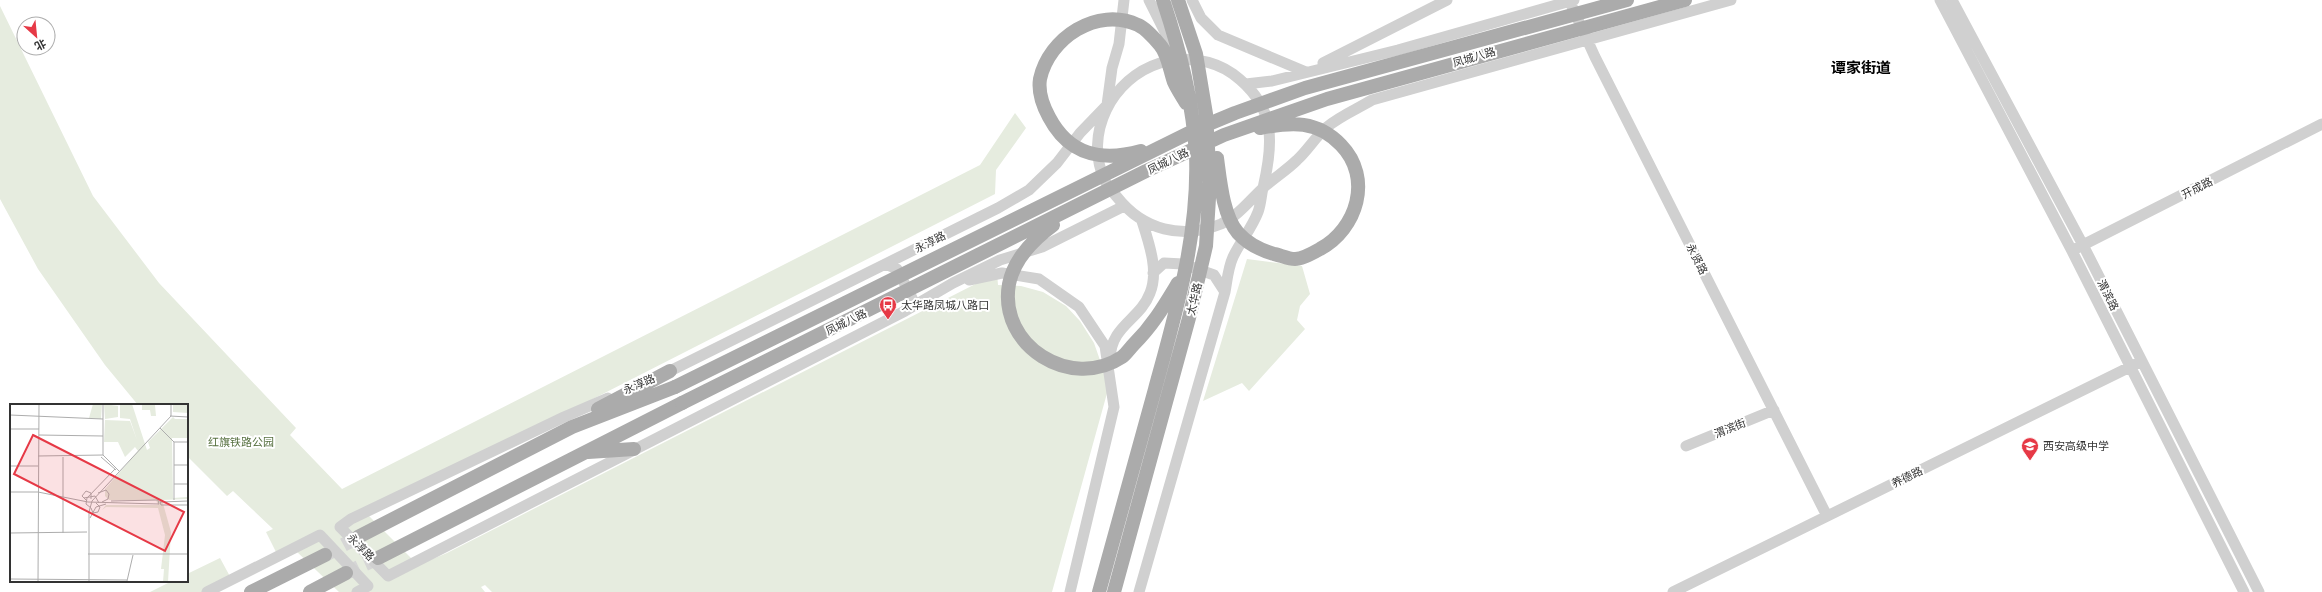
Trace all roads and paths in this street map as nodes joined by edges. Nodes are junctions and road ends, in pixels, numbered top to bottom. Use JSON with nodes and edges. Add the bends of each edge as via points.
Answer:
{"nodes":[{"id":1,"x":1124,"y":0,"type":"edge"},
{"id":2,"x":1149,"y":0,"type":"edge"},
{"id":3,"x":1163,"y":0,"type":"edge"},
{"id":4,"x":1178,"y":0,"type":"edge"},
{"id":5,"x":1192,"y":0,"type":"edge"},
{"id":6,"x":1447,"y":0,"type":"edge"},
{"id":7,"x":1571,"y":0,"type":"edge"},
{"id":8,"x":1627,"y":0,"type":"edge"},
{"id":9,"x":1685,"y":0,"type":"edge"},
{"id":10,"x":1731,"y":0,"type":"edge"},
{"id":11,"x":1940,"y":0,"type":"edge"},
{"id":12,"x":1952,"y":0,"type":"edge"},
{"id":13,"x":1588,"y":40,"type":"junction"},
{"id":14,"x":1398,"y":50,"type":"junction"},
{"id":15,"x":1173,"y":59,"type":"junction"},
{"id":16,"x":1305,"y":72,"type":"junction"},
{"id":17,"x":1246,"y":84,"type":"junction"},
{"id":18,"x":1202,"y":87,"type":"junction"},
{"id":19,"x":1399,"y":93,"type":"junction"},
{"id":20,"x":1107,"y":105,"type":"junction"},
{"id":21,"x":1192,"y":112,"type":"junction"},
{"id":22,"x":2322,"y":124,"type":"edge"},
{"id":23,"x":1224,"y":135,"type":"junction"},
{"id":24,"x":1166,"y":144,"type":"junction"},
{"id":25,"x":1263,"y":188,"type":"junction"},
{"id":26,"x":1079,"y":205,"type":"junction"},
{"id":27,"x":1124,"y":206,"type":"junction"},
{"id":28,"x":1142,"y":221,"type":"junction"},
{"id":29,"x":2083,"y":245,"type":"junction"},
{"id":30,"x":2072,"y":251,"type":"junction"},
{"id":31,"x":885,"y":264,"type":"junction"},
{"id":32,"x":1186,"y":269,"type":"junction"},
{"id":33,"x":1153,"y":273,"type":"junction"},
{"id":34,"x":953,"y":283,"type":"junction"},
{"id":35,"x":1225,"y":292,"type":"junction"},
{"id":36,"x":905,"y":311,"type":"junction"},
{"id":37,"x":2142,"y":361,"type":"junction"},
{"id":38,"x":2130,"y":367,"type":"junction"},
{"id":39,"x":670,"y":371,"type":"junction"},
{"id":40,"x":1110,"y":379,"type":"junction"},
{"id":41,"x":675,"y":387,"type":"joint"},
{"id":42,"x":682,"y":403,"type":"joint"},
{"id":43,"x":1774,"y":410,"type":"junction"},
{"id":44,"x":572,"y":426,"type":"junction"},
{"id":45,"x":1686,"y":446,"type":"dead end"},
{"id":46,"x":634,"y":449,"type":"junction"},
{"id":47,"x":584,"y":453,"type":"junction"},
{"id":48,"x":1827,"y":516,"type":"junction"},
{"id":49,"x":358,"y":537,"type":"tunnel mouth"},
{"id":50,"x":325,"y":555,"type":"tunnel mouth"},
{"id":51,"x":378,"y":558,"type":"tunnel mouth"},
{"id":52,"x":346,"y":573,"type":"tunnel mouth"},
{"id":53,"x":207,"y":592,"type":"edge"},
{"id":54,"x":251,"y":592,"type":"edge"},
{"id":55,"x":310,"y":592,"type":"edge"},
{"id":56,"x":357,"y":592,"type":"edge"},
{"id":57,"x":1070,"y":592,"type":"edge"},
{"id":58,"x":1099,"y":592,"type":"edge"},
{"id":59,"x":1114,"y":592,"type":"edge"},
{"id":60,"x":1139,"y":592,"type":"edge"},
{"id":61,"x":1673,"y":592,"type":"edge"},
{"id":62,"x":2244,"y":592,"type":"edge"},
{"id":63,"x":2259,"y":592,"type":"edge"}],
"edges":[{"from":1,"to":20,"type":"street","via":[[1120,44],[1112,68]]},
{"from":2,"to":15,"type":"street","via":[[1165,32]]},
{"from":3,"to":21,"type":"main road","name":"太华路","bridge":true,"via":[[1181,57]]},
{"from":4,"to":18,"type":"main road","name":"太华路","bridge":true,"via":[[1189,28]]},
{"from":5,"to":16,"type":"street","via":[[1201,18],[1218,35]]},
{"from":6,"to":16,"type":"street"},
{"from":7,"to":13,"type":"street","name":"永贤路"},
{"from":7,"to":14,"type":"street"},
{"from":8,"to":24,"type":"main road","name":"凤城八路","bridge":true,"via":[[1305,88],[1235,113]]},
{"from":9,"to":23,"type":"main road","name":"凤城八路","bridge":true,"via":[[1328,99]]},
{"from":10,"to":13,"type":"street","name":"凤城八路"},
{"from":11,"to":30,"type":"street","name":"渭滨路"},
{"from":12,"to":29,"type":"street","name":"渭滨路"},
{"from":13,"to":19,"type":"street","name":"凤城八路"},
{"from":13,"to":43,"type":"street","name":"永贤路","via":[[1594,57]]},
{"from":14,"to":16,"type":"street"},
{"from":14,"to":19,"type":"street","via":[[1387,61],[1389,76]]},
{"from":15,"to":17,"type":"street","via":[[1206,62],[1224,68]]},
{"from":15,"to":20,"type":"street","via":[[1146,68],[1124,83]]},
{"from":16,"to":17,"type":"street","via":[[1272,81]]},
{"from":17,"to":25,"type":"street","via":[[1262,106],[1270,132],[1270,160]]},
{"from":18,"to":23,"type":"main road","bridge":true,"via":[[1212,110],[1224,205],[1237,232],[1259,250],[1295,259],[1331,244],[1350,221],[1357,203],[1359,187],[1356,169],[1346,150],[1330,134],[1307,124],[1278,125]]},
{"from":18,"to":59,"type":"main road","name":"太华路","bridge":true,"via":[[1210,182],[1206,246],[1189,318]]},
{"from":19,"to":25,"type":"street","name":"凤城八路","via":[[1372,100],[1327,127],[1298,160]]},
{"from":20,"to":27,"type":"street","name":"凤城八路","via":[[1099,130],[1098,157],[1106,182]]},
{"from":20,"to":31,"type":"street","name":"永淳路","via":[[1080,133],[1057,163],[1029,190]]},
{"from":21,"to":24,"type":"main road","bridge":true,"via":[[1175,83],[1161,46],[1138,25],[1108,19],[1087,25],[1067,35],[1049,56],[1040,80],[1042,104],[1056,131],[1072,146],[1086,153],[1107,156],[1129,154]]},
{"from":21,"to":32,"type":"main road","name":"太华路","bridge":true,"via":[[1196,156],[1194,213]]},
{"from":22,"to":29,"type":"street","name":"开成路"},
{"from":23,"to":26,"type":"main road","name":"凤城八路","bridge":true},
{"from":24,"to":41,"type":"main road","name":"凤城八路","bridge":true},
{"from":25,"to":28,"type":"street","name":"凤城八路","via":[[1244,208],[1222,223],[1196,231],[1168,230]]},
{"from":25,"to":35,"type":"street","via":[[1258,212],[1232,259]]},
{"from":26,"to":32,"type":"main road","bridge":true,"via":[[1040,235],[1020,259],[1009,284],[1013,323],[1026,345],[1056,365],[1075,370],[1095,369],[1122,357],[1154,324]]},
{"from":26,"to":42,"type":"main road","name":"凤城八路","bridge":true},
{"from":27,"to":28,"type":"street","name":"凤城八路"},
{"from":27,"to":34,"type":"street","name":"永淳路","via":[[1042,247],[1000,260]]},
{"from":28,"to":33,"type":"street","via":[[1154,260]]},
{"from":29,"to":30,"type":"street","name":"开成路"},
{"from":29,"to":37,"type":"street","name":"渭滨路"},
{"from":30,"to":38,"type":"street","name":"渭滨路"},
{"from":31,"to":36,"type":"street","via":[[897,269],[912,298]]},
{"from":31,"to":39,"type":"street","name":"永淳路"},
{"from":32,"to":58,"type":"main road","name":"太华路","bridge":true},
{"from":33,"to":35,"type":"street","via":[[1164,263],[1183,264],[1214,275]]},
{"from":33,"to":40,"type":"street","via":[[1151,293],[1136,314],[1119,329],[1110,351]]},
{"from":34,"to":36,"type":"street","name":"永淳路"},
{"from":34,"to":40,"type":"street","via":[[1002,273],[1039,279],[1079,307],[1105,346]]},
{"from":35,"to":60,"type":"street"},
{"from":36,"to":46,"type":"street","name":"永淳路"},
{"from":37,"to":38,"type":"street","name":"养德路"},
{"from":37,"to":63,"type":"street","name":"渭滨路"},
{"from":38,"to":48,"type":"street","name":"养德路"},
{"from":38,"to":62,"type":"street","name":"渭滨路"},
{"from":39,"to":44,"type":"main road"},
{"from":39,"to":46,"type":"street","name":"永淳路","via":[[564,417],[340,526],[388,576]]},
{"from":40,"to":57,"type":"street","via":[[1114,407]]},
{"from":41,"to":44,"type":"main road","name":"永淳路"},
{"from":42,"to":47,"type":"main road","name":"永淳路"},
{"from":43,"to":45,"type":"street","name":"渭滨街"},
{"from":43,"to":48,"type":"street","name":"永贤路"},
{"from":44,"to":49,"type":"main road","name":"永淳路"},
{"from":46,"to":47,"type":"main road"},
{"from":47,"to":51,"type":"main road","name":"永淳路"},
{"from":48,"to":61,"type":"street","name":"养德路"},
{"from":50,"to":54,"type":"main road"},
{"from":52,"to":55,"type":"main road"},
{"from":53,"to":56,"type":"street","via":[[320,535],[368,586]]}]}
